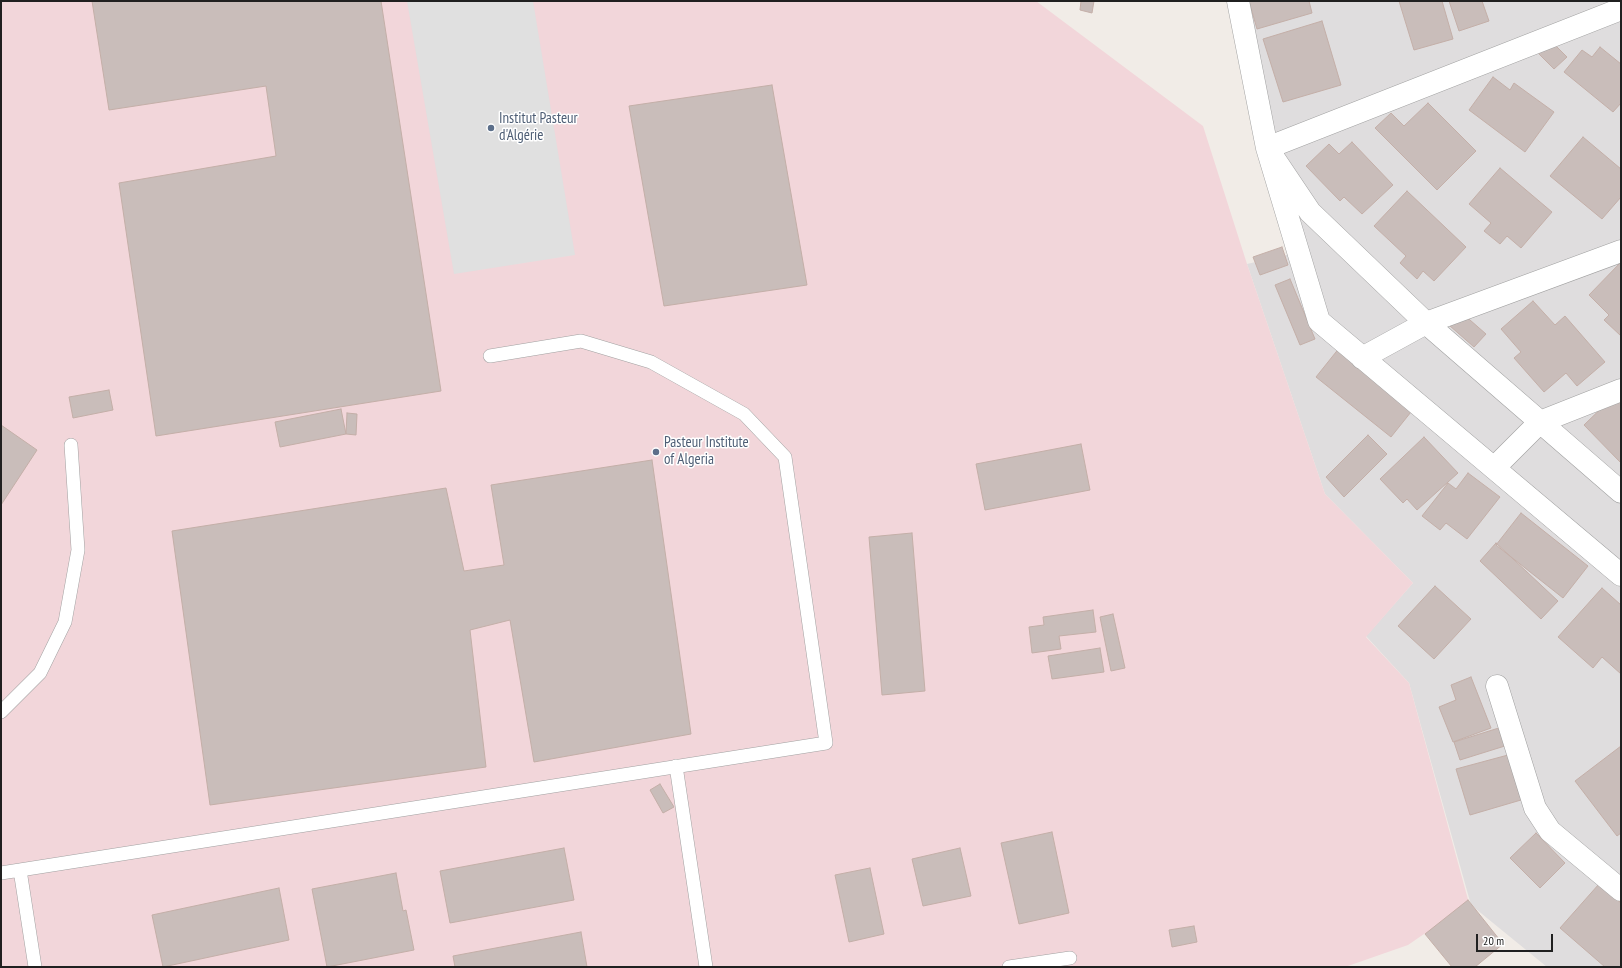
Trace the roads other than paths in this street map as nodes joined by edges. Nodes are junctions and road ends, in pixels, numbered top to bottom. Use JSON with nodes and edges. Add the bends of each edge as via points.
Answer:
{"nodes":[{"id":1,"x":1238,"y":1,"type":"edge"},
{"id":2,"x":1620,"y":11,"type":"edge"},
{"id":3,"x":1267,"y":148,"type":"junction"},
{"id":4,"x":1621,"y":250,"type":"edge"},
{"id":5,"x":1426,"y":323,"type":"junction"},
{"id":6,"x":490,"y":356,"type":"dead end"},
{"id":7,"x":1362,"y":358,"type":"junction"},
{"id":8,"x":1621,"y":390,"type":"edge"},
{"id":9,"x":1540,"y":422,"type":"junction"},
{"id":10,"x":71,"y":446,"type":"dead end"},
{"id":11,"x":1494,"y":467,"type":"junction"},
{"id":12,"x":1621,"y":492,"type":"edge"},
{"id":13,"x":1621,"y":575,"type":"edge"},
{"id":14,"x":1497,"y":686,"type":"dead end"},
{"id":15,"x":1,"y":712,"type":"edge"},
{"id":16,"x":676,"y":766,"type":"junction"},
{"id":17,"x":20,"y":870,"type":"junction"},
{"id":18,"x":1,"y":874,"type":"edge"},
{"id":19,"x":1621,"y":890,"type":"edge"},
{"id":20,"x":1070,"y":958,"type":"dead end"},
{"id":21,"x":35,"y":967,"type":"edge"},
{"id":22,"x":706,"y":967,"type":"edge"},
{"id":23,"x":1009,"y":967,"type":"edge"}],
"edges":[{"from":1,"to":3,"type":"street"},
{"from":2,"to":3,"type":"street"},
{"from":3,"to":5,"type":"street","via":[[1310,212]]},
{"from":3,"to":7,"type":"street","via":[[1319,321]]},
{"from":4,"to":5,"type":"street"},
{"from":5,"to":7,"type":"street"},
{"from":5,"to":9,"type":"street"},
{"from":6,"to":16,"type":"lane","via":[[581,341],[651,362],[744,414],[785,457],[826,743]]},
{"from":7,"to":11,"type":"street"},
{"from":8,"to":9,"type":"street"},
{"from":9,"to":11,"type":"street"},
{"from":9,"to":12,"type":"street"},
{"from":10,"to":15,"type":"lane","via":[[78,550],[65,622],[40,673]]},
{"from":11,"to":13,"type":"street"},
{"from":14,"to":19,"type":"street","via":[[1535,808],[1550,831]]},
{"from":16,"to":17,"type":"lane"},
{"from":16,"to":22,"type":"lane"},
{"from":17,"to":18,"type":"lane"},
{"from":17,"to":21,"type":"lane"},
{"from":20,"to":23,"type":"lane"}]}
